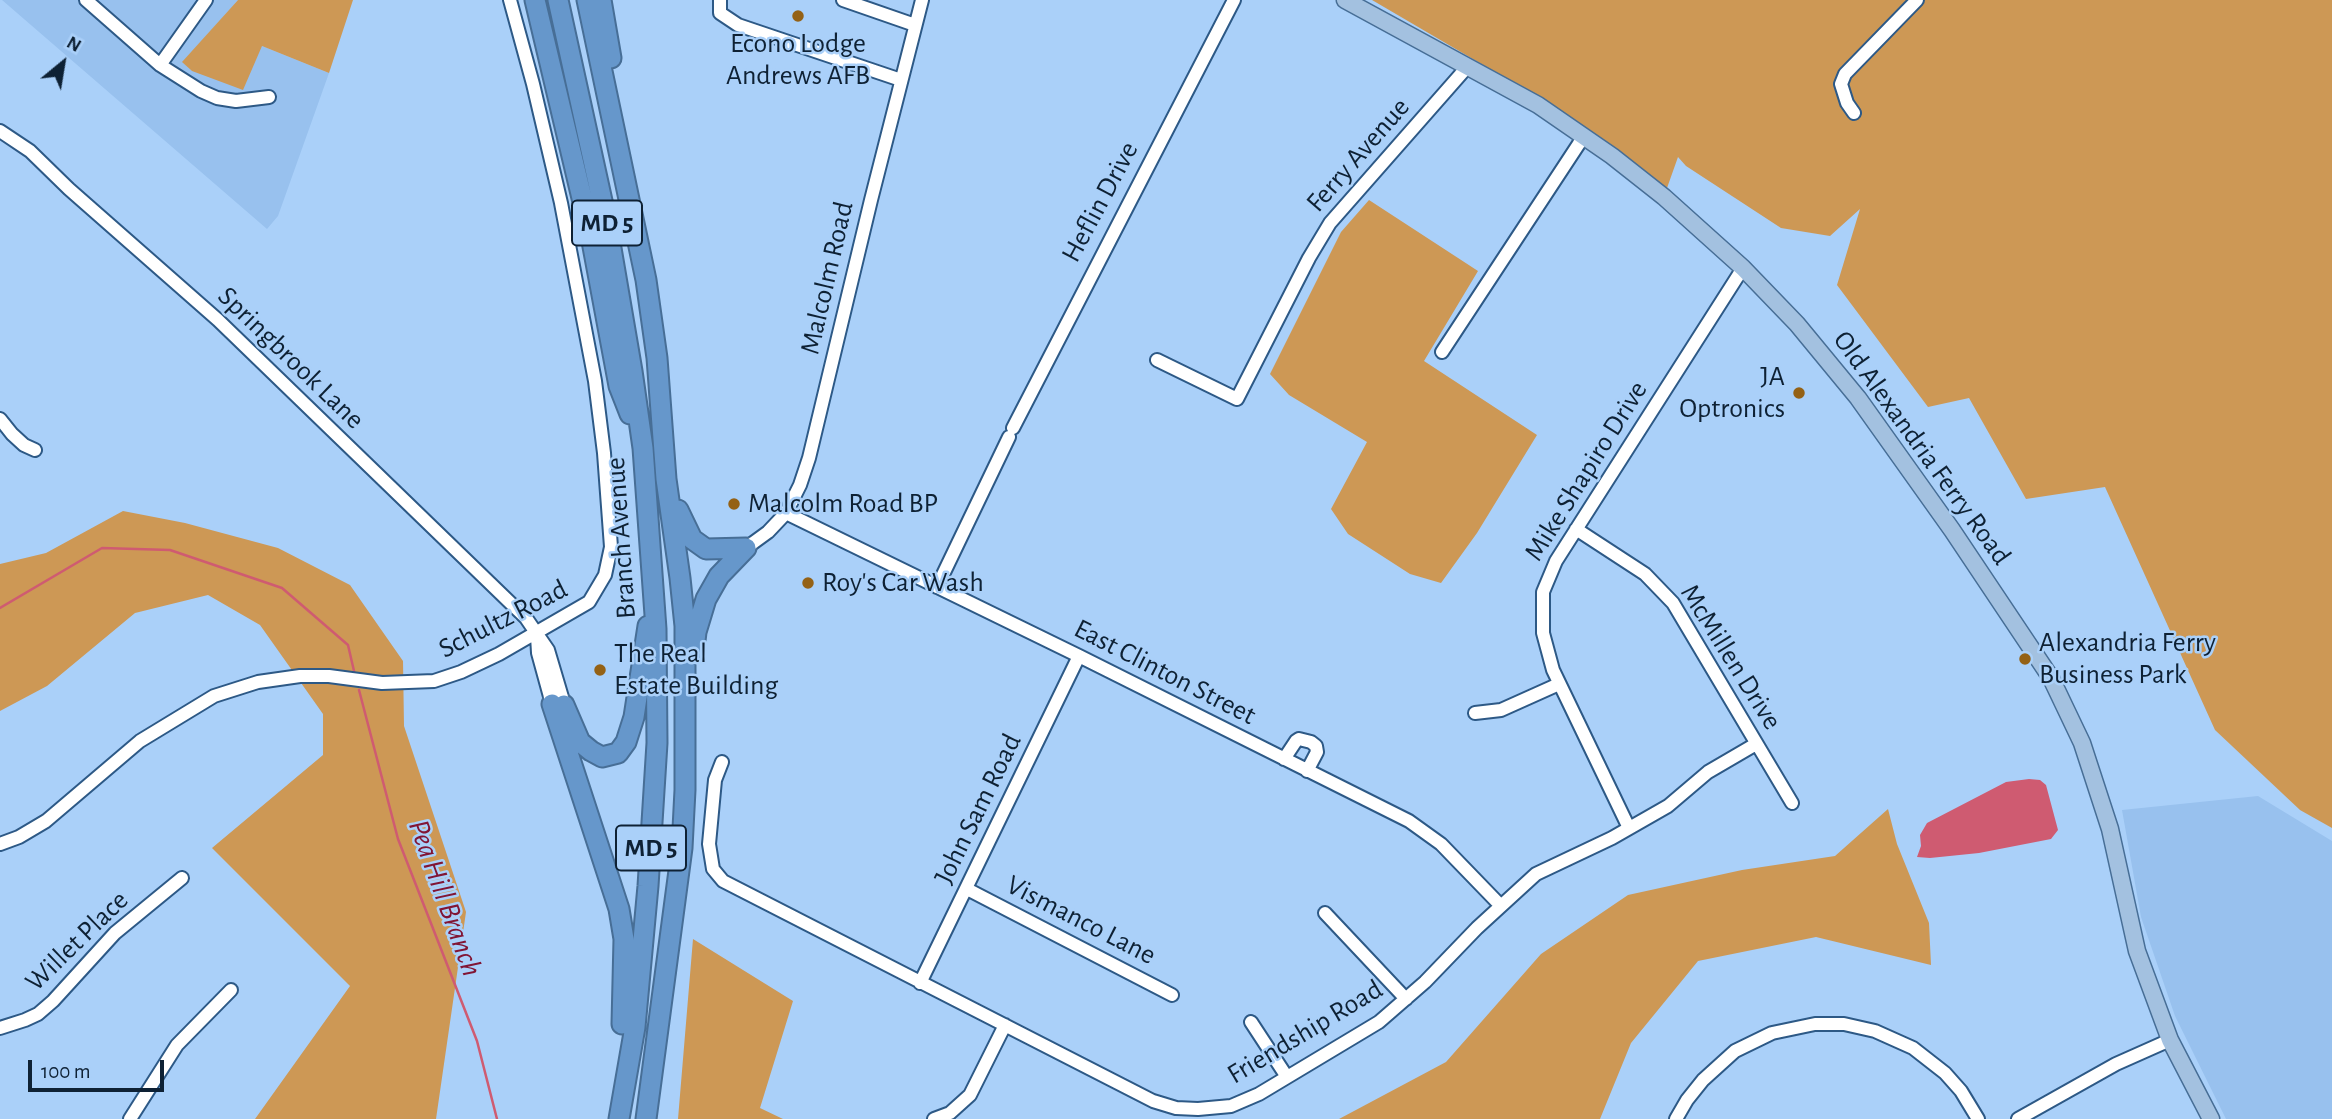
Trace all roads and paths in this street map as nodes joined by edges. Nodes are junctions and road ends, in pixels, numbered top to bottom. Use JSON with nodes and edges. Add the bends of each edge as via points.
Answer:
{"nodes":[{"id":1,"x":86,"y":0,"type":"edge"},
{"id":2,"x":206,"y":0,"type":"edge"},
{"id":3,"x":510,"y":0,"type":"edge"},
{"id":4,"x":535,"y":0,"type":"edge"},
{"id":5,"x":558,"y":0,"type":"edge"},
{"id":6,"x":587,"y":0,"type":"edge"},
{"id":7,"x":601,"y":0,"type":"edge"},
{"id":8,"x":720,"y":0,"type":"edge"},
{"id":9,"x":843,"y":0,"type":"edge"},
{"id":10,"x":922,"y":0,"type":"edge"},
{"id":11,"x":1234,"y":0,"type":"edge"},
{"id":12,"x":1345,"y":0,"type":"edge"},
{"id":13,"x":1917,"y":0,"type":"edge"},
{"id":14,"x":915,"y":25,"type":"junction"},
{"id":15,"x":160,"y":65,"type":"junction"},
{"id":16,"x":1468,"y":66,"type":"junction"},
{"id":17,"x":901,"y":80,"type":"junction"},
{"id":18,"x":269,"y":97,"type":"dead end"},
{"id":19,"x":1854,"y":113,"type":"dead end"},
{"id":20,"x":0,"y":131,"type":"edge"},
{"id":21,"x":1584,"y":136,"type":"junction"},
{"id":22,"x":624,"y":181,"type":"junction"},
{"id":23,"x":1743,"y":268,"type":"junction"},
{"id":24,"x":1442,"y":352,"type":"dead end"},
{"id":25,"x":1157,"y":360,"type":"dead end"},
{"id":26,"x":0,"y":419,"type":"edge"},
{"id":27,"x":643,"y":448,"type":"junction"},
{"id":28,"x":35,"y":450,"type":"dead end"},
{"id":29,"x":666,"y":479,"type":"junction"},
{"id":30,"x":786,"y":513,"type":"junction"},
{"id":31,"x":1576,"y":529,"type":"junction"},
{"id":32,"x":746,"y":548,"type":"junction"},
{"id":33,"x":937,"y":587,"type":"junction"},
{"id":34,"x":654,"y":591,"type":"junction"},
{"id":35,"x":537,"y":632,"type":"junction"},
{"id":36,"x":1079,"y":656,"type":"junction"},
{"id":37,"x":1559,"y":684,"type":"junction"},
{"id":38,"x":558,"y":704,"type":"junction"},
{"id":39,"x":1475,"y":713,"type":"dead end"},
{"id":40,"x":685,"y":736,"type":"junction"},
{"id":41,"x":1756,"y":744,"type":"junction"},
{"id":42,"x":1284,"y":759,"type":"junction"},
{"id":43,"x":722,"y":762,"type":"dead end"},
{"id":44,"x":1307,"y":771,"type":"junction"},
{"id":45,"x":1792,"y":803,"type":"dead end"},
{"id":46,"x":1629,"y":828,"type":"junction"},
{"id":47,"x":0,"y":844,"type":"edge"},
{"id":48,"x":182,"y":878,"type":"dead end"},
{"id":49,"x":967,"y":889,"type":"junction"},
{"id":50,"x":1501,"y":906,"type":"junction"},
{"id":51,"x":1325,"y":913,"type":"dead end"},
{"id":52,"x":920,"y":983,"type":"junction"},
{"id":53,"x":231,"y":990,"type":"dead end"},
{"id":54,"x":1172,"y":995,"type":"dead end"},
{"id":55,"x":1406,"y":999,"type":"junction"},
{"id":56,"x":1251,"y":1022,"type":"dead end"},
{"id":57,"x":1005,"y":1025,"type":"junction"},
{"id":58,"x":0,"y":1028,"type":"edge"},
{"id":59,"x":2170,"y":1040,"type":"junction"},
{"id":60,"x":1287,"y":1077,"type":"junction"},
{"id":61,"x":620,"y":1111,"type":"edge"},
{"id":62,"x":130,"y":1119,"type":"edge"},
{"id":63,"x":646,"y":1119,"type":"edge"},
{"id":64,"x":934,"y":1119,"type":"edge"},
{"id":65,"x":1676,"y":1119,"type":"edge"},
{"id":66,"x":1978,"y":1119,"type":"edge"},
{"id":67,"x":2018,"y":1119,"type":"edge"},
{"id":68,"x":2211,"y":1119,"type":"edge"}],
"edges":[{"from":1,"to":15,"type":"street"},
{"from":2,"to":15,"type":"street"},
{"from":3,"to":35,"type":"street","name":"Schultz Road","via":[[577,279],[595,381],[611,547],[605,575],[589,602]]},
{"from":4,"to":27,"type":"highway","via":[[591,236],[619,386]]},
{"from":5,"to":27,"type":"highway","name":"Branch Avenue","number":"MD 5","via":[[618,278]]},
{"from":6,"to":22,"type":"highway","name":"Branch Avenue","number":"MD 5"},
{"from":7,"to":22,"type":"highway"},
{"from":8,"to":17,"type":"street","via":[[720,13],[738,25]]},
{"from":9,"to":14,"type":"street"},
{"from":10,"to":14,"type":"street","name":"Malcolm Road"},
{"from":11,"to":33,"type":"street","name":"Heflin Drive"},
{"from":12,"to":16,"type":"main road","name":"Old Alexandria Ferry Road"},
{"from":13,"to":19,"type":"street","via":[[1845,74],[1841,85]]},
{"from":14,"to":17,"type":"street","name":"Malcolm Road"},
{"from":15,"to":18,"type":"street","via":[[217,98]]},
{"from":16,"to":21,"type":"main road","name":"Old Alexandria Ferry Road"},
{"from":16,"to":25,"type":"street","name":"Ferry Avenue","via":[[1320,237],[1237,400]]},
{"from":17,"to":30,"type":"street","name":"Malcolm Road","via":[[809,458]]},
{"from":20,"to":35,"type":"street","name":"Springbrook Lane","via":[[30,151],[218,320]]},
{"from":21,"to":23,"type":"main road","name":"Old Alexandria Ferry Road","via":[[1664,197]]},
{"from":21,"to":24,"type":"street"},
{"from":22,"to":29,"type":"highway","name":"Branch Avenue","number":"MD 5","via":[[657,358]]},
{"from":23,"to":31,"type":"street","name":"Mike Shapiro Drive"},
{"from":23,"to":59,"type":"main road","name":"Old Alexandria Ferry Road","via":[[1858,398],[2051,678],[2086,755],[2110,829],[2137,951]]},
{"from":26,"to":28,"type":"street","via":[[24,445]]},
{"from":27,"to":34,"type":"highway","name":"Branch Avenue","number":"MD 5"},
{"from":29,"to":32,"type":"highway","via":[[692,539],[706,549]]},
{"from":29,"to":40,"type":"highway","name":"Branch Avenue","number":"MD 5","via":[[685,626]]},
{"from":30,"to":32,"type":"street","name":"Malcolm Road"},
{"from":30,"to":33,"type":"street","name":"East Clinton Street"},
{"from":31,"to":37,"type":"street","name":"Mike Shapiro Drive","via":[[1543,592],[1543,633]]},
{"from":31,"to":41,"type":"street","name":"McMillen Drive","via":[[1637,568],[1664,593]]},
{"from":32,"to":40,"type":"highway","via":[[719,576],[706,599],[696,632]]},
{"from":33,"to":36,"type":"street","name":"East Clinton Street"},
{"from":34,"to":38,"type":"highway","via":[[634,717],[618,753],[602,757],[590,751]]},
{"from":34,"to":61,"type":"highway","name":"Branch Avenue","number":"MD 5","via":[[657,743],[649,886],[635,1027]]},
{"from":35,"to":38,"type":"street","via":[[538,653]]},
{"from":35,"to":47,"type":"street","name":"Schultz Road","via":[[499,654],[434,681],[382,683],[309,675],[225,692],[140,741],[46,821]]},
{"from":36,"to":42,"type":"street","name":"East Clinton Street"},
{"from":36,"to":49,"type":"street","name":"John Sam Road"},
{"from":37,"to":39,"type":"street","via":[[1501,710]]},
{"from":37,"to":46,"type":"street","name":"Mike Shapiro Drive"},
{"from":38,"to":61,"type":"highway","via":[[624,939]]},
{"from":40,"to":63,"type":"highway","name":"Branch Avenue","number":"MD 5","via":[[682,848]]},
{"from":41,"to":45,"type":"street","name":"McMillen Drive"},
{"from":41,"to":46,"type":"street","name":"Friendship Road","via":[[1708,772],[1672,804]]},
{"from":42,"to":44,"type":"street","name":"East Clinton Street"},
{"from":42,"to":44,"type":"street","via":[[1296,741],[1307,739],[1317,752]]},
{"from":43,"to":52,"type":"street","name":"Friendship Road","via":[[714,785],[709,844],[714,873]]},
{"from":44,"to":50,"type":"street","name":"East Clinton Street","via":[[1427,833]]},
{"from":46,"to":50,"type":"street","name":"Friendship Road","via":[[1536,874]]},
{"from":48,"to":58,"type":"street","name":"Willet Place","via":[[115,933],[38,1014]]},
{"from":49,"to":52,"type":"street","name":"John Sam Road"},
{"from":49,"to":54,"type":"street","name":"Vismanco Lane"},
{"from":50,"to":55,"type":"street","name":"Friendship Road"},
{"from":51,"to":55,"type":"street"},
{"from":52,"to":57,"type":"street","name":"Friendship Road"},
{"from":53,"to":62,"type":"street","via":[[177,1045]]},
{"from":55,"to":60,"type":"street","name":"Friendship Road","via":[[1379,1022]]},
{"from":56,"to":60,"type":"street"},
{"from":57,"to":60,"type":"street","name":"Friendship Road","via":[[1153,1101],[1176,1108],[1231,1106]]},
{"from":57,"to":64,"type":"street","via":[[970,1095],[950,1113]]},
{"from":59,"to":67,"type":"street","via":[[2116,1064]]},
{"from":59,"to":68,"type":"main road","name":"Old Alexandria Ferry Road"},
{"from":65,"to":66,"type":"street","via":[[1703,1080],[1735,1051],[1772,1033],[1815,1024],[1844,1024],[1875,1031],[1913,1048],[1945,1073]]}]}
